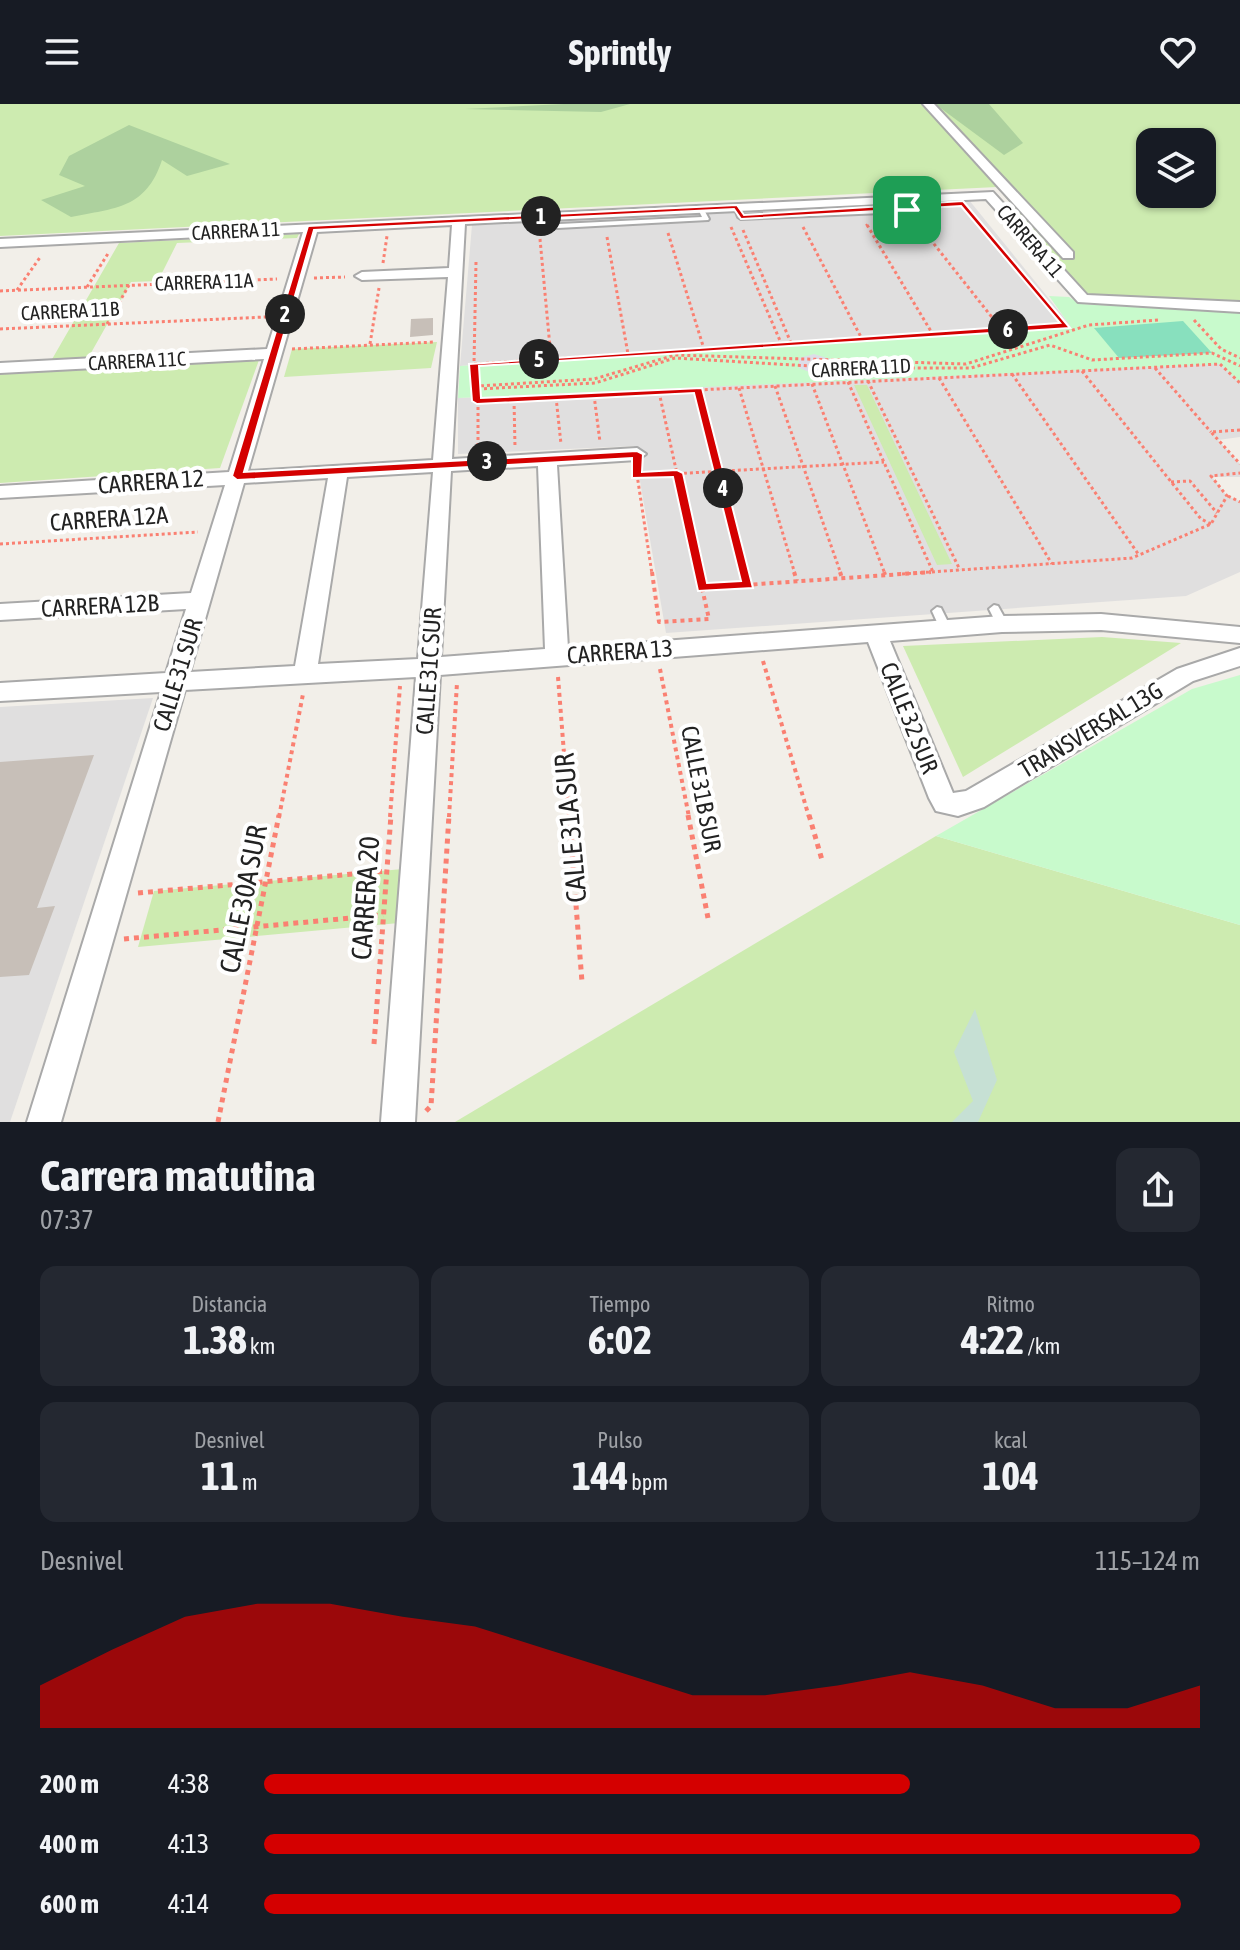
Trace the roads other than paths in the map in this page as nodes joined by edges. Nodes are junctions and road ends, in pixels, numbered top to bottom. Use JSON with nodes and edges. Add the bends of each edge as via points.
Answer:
{"nodes":[{"id":1,"x":928,"y":104,"type":"edge"},
{"id":2,"x":737,"y":207,"type":"junction"},
{"id":3,"x":701,"y":209,"type":"junction"},
{"id":4,"x":909,"y":213,"type":"road end"},
{"id":5,"x":459,"y":220,"type":"junction"},
{"id":6,"x":539,"y":227,"type":"road end"},
{"id":7,"x":311,"y":228,"type":"junction"},
{"id":8,"x":0,"y":243,"type":"edge"},
{"id":9,"x":1068,"y":255,"type":"dead end"},
{"id":10,"x":455,"y":272,"type":"junction"},
{"id":11,"x":362,"y":276,"type":"road end"},
{"id":12,"x":1240,"y":307,"type":"edge"},
{"id":13,"x":283,"y":352,"type":"junction"},
{"id":14,"x":0,"y":368,"type":"edge"},
{"id":15,"x":554,"y":452,"type":"junction"},
{"id":16,"x":637,"y":454,"type":"road end"},
{"id":17,"x":442,"y":463,"type":"junction"},
{"id":18,"x":339,"y":469,"type":"junction"},
{"id":19,"x":237,"y":476,"type":"junction"},
{"id":20,"x":0,"y":492,"type":"edge"},
{"id":21,"x":200,"y":600,"type":"junction"},
{"id":22,"x":0,"y":612,"type":"edge"},
{"id":23,"x":1188,"y":630,"type":"junction"},
{"id":24,"x":876,"y":633,"type":"junction"},
{"id":25,"x":1240,"y":635,"type":"edge"},
{"id":26,"x":1228,"y":661,"type":"edge"},
{"id":27,"x":557,"y":666,"type":"junction"},
{"id":28,"x":429,"y":667,"type":"junction"},
{"id":29,"x":305,"y":679,"type":"junction"},
{"id":30,"x":175,"y":683,"type":"junction"},
{"id":31,"x":0,"y":692,"type":"edge"},
{"id":32,"x":945,"y":803,"type":"joint"},
{"id":33,"x":44,"y":1122,"type":"edge"},
{"id":34,"x":398,"y":1122,"type":"edge"}],
"edges":[{"from":1,"to":9,"type":"street"},
{"from":2,"to":3,"type":"street","name":"CARRERA 11"},
{"from":2,"to":4,"type":"lane","via":[[741,217]]},
{"from":2,"to":12,"type":"street","name":"CARRERA 11","via":[[989,195],[1083,299]]},
{"from":3,"to":5,"type":"street","name":"CARRERA 11"},
{"from":3,"to":6,"type":"lane","via":[[706,219]]},
{"from":5,"to":7,"type":"street","name":"CARRERA 11"},
{"from":5,"to":10,"type":"street","name":"CALLE 31C SUR"},
{"from":7,"to":8,"type":"street","name":"CARRERA 11"},
{"from":7,"to":13,"type":"street","name":"CALLE 31 SUR","via":[[284,317]]},
{"from":10,"to":11,"type":"street"},
{"from":10,"to":17,"type":"street","name":"CALLE 31C SUR"},
{"from":13,"to":14,"type":"street","name":"CARRERA 11C"},
{"from":13,"to":19,"type":"street","name":"CALLE 31 SUR"},
{"from":15,"to":16,"type":"street","name":"CARRERA 12"},
{"from":15,"to":17,"type":"street","name":"CARRERA 12"},
{"from":15,"to":27,"type":"street"},
{"from":17,"to":18,"type":"street","name":"CARRERA 12"},
{"from":17,"to":28,"type":"street","name":"CALLE 31C SUR"},
{"from":18,"to":19,"type":"street","name":"CARRERA 12"},
{"from":18,"to":29,"type":"street"},
{"from":19,"to":20,"type":"street","name":"CARRERA 12"},
{"from":19,"to":21,"type":"street","name":"CALLE 31 SUR"},
{"from":21,"to":22,"type":"street","name":"CARRERA 12B"},
{"from":21,"to":30,"type":"street","name":"CALLE 31 SUR"},
{"from":23,"to":24,"type":"street","name":"CARRERA 13","via":[[998,616],[941,619]]},
{"from":23,"to":25,"type":"street","name":"CARRERA 13"},
{"from":23,"to":26,"type":"street"},
{"from":24,"to":27,"type":"street","name":"CARRERA 13"},
{"from":24,"to":32,"type":"street","name":"CALLE 32 SUR"},
{"from":26,"to":32,"type":"street","name":"TRANSVERSAL 13G","via":[[1185,675],[975,799]]},
{"from":27,"to":28,"type":"street","name":"CARRERA 13"},
{"from":28,"to":29,"type":"street","name":"CARRERA 13"},
{"from":28,"to":34,"type":"street","name":"CALLE 31C SUR"},
{"from":29,"to":30,"type":"street","name":"CARRERA 13"},
{"from":30,"to":31,"type":"street","name":"CARRERA 13"},
{"from":30,"to":33,"type":"street","name":"CALLE 31 SUR"}]}
